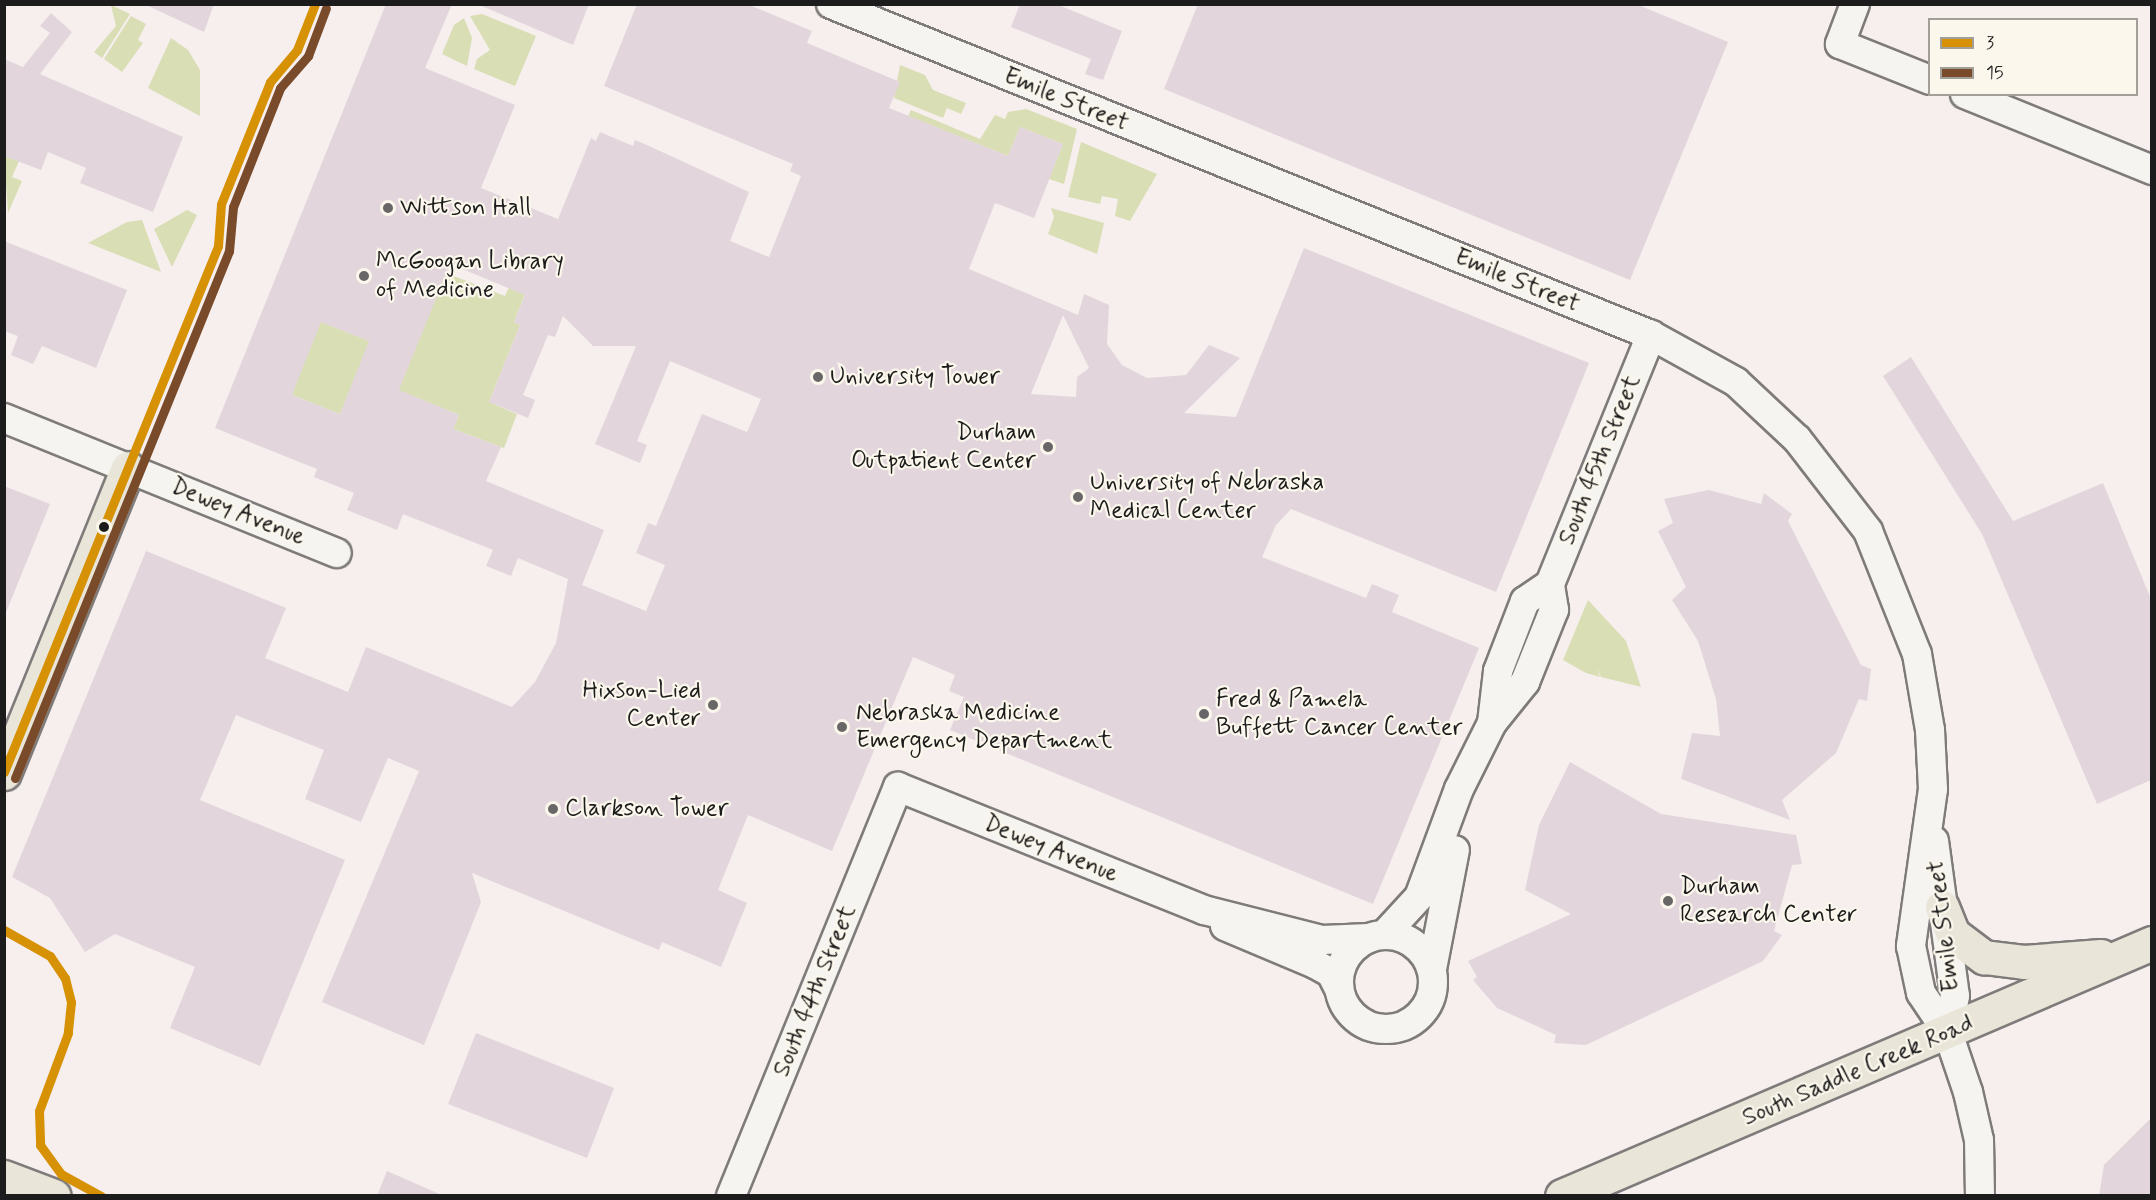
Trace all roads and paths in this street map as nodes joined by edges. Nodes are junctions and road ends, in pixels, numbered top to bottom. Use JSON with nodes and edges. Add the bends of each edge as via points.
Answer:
{"nodes":[{"id":1,"x":831,"y":4,"type":"edge"},
{"id":2,"x":1855,"y":4,"type":"edge"},
{"id":3,"x":1928,"y":80,"type":"edge"},
{"id":4,"x":1970,"y":96,"type":"edge"},
{"id":5,"x":2151,"y":170,"type":"edge"},
{"id":6,"x":1651,"y":335,"type":"junction"},
{"id":7,"x":4,"y":418,"type":"edge"},
{"id":8,"x":128,"y":468,"type":"junction"},
{"id":9,"x":338,"y":553,"type":"dead end"},
{"id":10,"x":4,"y":772,"type":"edge"},
{"id":11,"x":898,"y":787,"type":"joint"},
{"id":12,"x":1459,"y":789,"type":"junction"},
{"id":13,"x":1931,"y":818,"type":"junction"},
{"id":14,"x":1942,"y":907,"type":"junction"},
{"id":15,"x":1204,"y":910,"type":"junction"},
{"id":16,"x":1377,"y":937,"type":"junction"},
{"id":17,"x":2138,"y":949,"type":"edge"},
{"id":18,"x":1432,"y":969,"type":"junction"},
{"id":19,"x":1339,"y":989,"type":"junction"},
{"id":20,"x":1948,"y":1033,"type":"junction"},
{"id":21,"x":4,"y":1177,"type":"edge"},
{"id":22,"x":54,"y":1196,"type":"edge"},
{"id":23,"x":731,"y":1196,"type":"edge"},
{"id":24,"x":1562,"y":1196,"type":"edge"},
{"id":25,"x":1980,"y":1196,"type":"edge"}],
"edges":[{"from":1,"to":6,"type":"street","name":"Emile Street"},
{"from":2,"to":3,"type":"street","via":[[1840,44]]},
{"from":4,"to":5,"type":"street"},
{"from":6,"to":12,"type":"street","name":"South 45th Street","via":[[1550,584],[1554,610],[1525,682],[1492,723]]},
{"from":6,"to":13,"type":"street","name":"Emile Street","via":[[1736,382],[1769,410],[1824,468],[1868,531],[1917,654],[1930,730]]},
{"from":7,"to":8,"type":"street","name":"Dewey Avenue"},
{"from":8,"to":9,"type":"street","name":"Dewey Avenue"},
{"from":8,"to":10,"type":"main road"},
{"from":11,"to":15,"type":"street","name":"Dewey Avenue"},
{"from":11,"to":23,"type":"street","name":"South 44th Street"},
{"from":12,"to":16,"type":"street","name":"South 45th Street","via":[[1419,897]]},
{"from":12,"to":18,"type":"street","name":"South 45th Street","via":[[1460,837]]},
{"from":13,"to":14,"type":"street","name":"Emile Street"},
{"from":13,"to":20,"type":"street","name":"Emile Street","via":[[1911,945],[1921,993]]},
{"from":14,"to":17,"type":"main road","via":[[1953,934],[1984,957],[2024,962]]},
{"from":14,"to":20,"type":"street","name":"Emile Street","via":[[1955,996]]},
{"from":15,"to":16,"type":"street","name":"Dewey Avenue","via":[[1322,940]]},
{"from":15,"to":19,"type":"street","name":"Dewey Avenue","via":[[1232,930],[1331,973]]},
{"from":16,"to":18,"type":"street","via":[[1414,944]]},
{"from":16,"to":19,"type":"street","name":"South 45th Street","via":[[1346,958]]},
{"from":17,"to":20,"type":"main road","name":"South Saddle Creek Road"},
{"from":18,"to":19,"type":"street","name":"South 45th Street","via":[[1426,1006],[1397,1028],[1367,1025],[1354,1016]]},
{"from":20,"to":24,"type":"main road","name":"South Saddle Creek Road"},
{"from":20,"to":25,"type":"street","name":"Emile Street","via":[[1979,1140]]},
{"from":21,"to":22,"type":"main road"}]}
